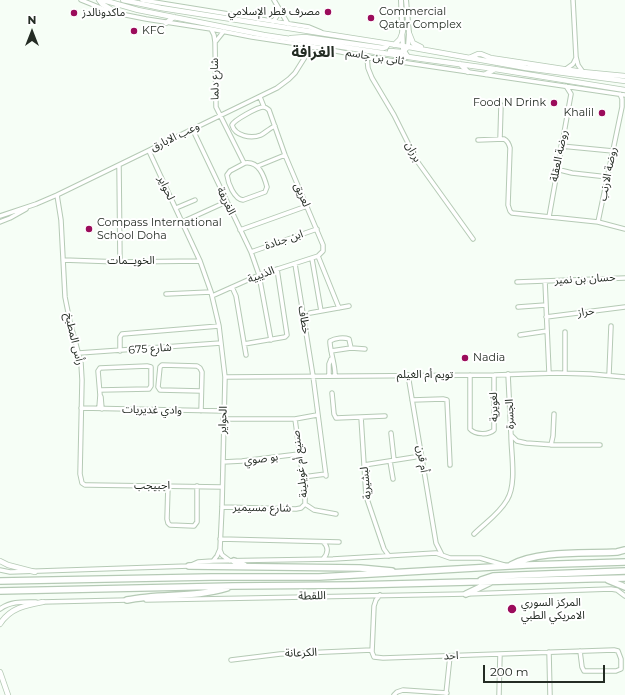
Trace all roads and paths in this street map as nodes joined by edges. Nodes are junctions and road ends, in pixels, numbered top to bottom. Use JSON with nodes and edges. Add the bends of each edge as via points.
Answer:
{"nodes":[{"id":1,"x":81,"y":0,"type":"edge"},
{"id":2,"x":99,"y":0,"type":"edge"},
{"id":3,"x":104,"y":0,"type":"edge"},
{"id":4,"x":123,"y":0,"type":"edge"},
{"id":5,"x":142,"y":0,"type":"edge"},
{"id":6,"x":274,"y":0,"type":"edge"},
{"id":7,"x":401,"y":0,"type":"edge"},
{"id":8,"x":406,"y":0,"type":"edge"},
{"id":9,"x":573,"y":0,"type":"edge"},
{"id":10,"x":277,"y":6,"type":"junction"},
{"id":11,"x":117,"y":13,"type":"junction"},
{"id":12,"x":174,"y":17,"type":"junction"},
{"id":13,"x":273,"y":22,"type":"junction"},
{"id":14,"x":166,"y":23,"type":"junction"},
{"id":15,"x":288,"y":24,"type":"junction"},
{"id":16,"x":211,"y":29,"type":"junction"},
{"id":17,"x":243,"y":30,"type":"junction"},
{"id":18,"x":224,"y":31,"type":"junction"},
{"id":19,"x":403,"y":31,"type":"junction"},
{"id":20,"x":322,"y":33,"type":"junction"},
{"id":21,"x":409,"y":33,"type":"junction"},
{"id":22,"x":236,"y":34,"type":"junction"},
{"id":23,"x":289,"y":39,"type":"junction"},
{"id":24,"x":215,"y":42,"type":"junction"},
{"id":25,"x":353,"y":44,"type":"junction"},
{"id":26,"x":388,"y":44,"type":"junction"},
{"id":27,"x":305,"y":45,"type":"junction"},
{"id":28,"x":394,"y":45,"type":"junction"},
{"id":29,"x":312,"y":46,"type":"junction"},
{"id":30,"x":405,"y":48,"type":"junction"},
{"id":31,"x":434,"y":51,"type":"junction"},
{"id":32,"x":306,"y":54,"type":"junction"},
{"id":33,"x":457,"y":56,"type":"junction"},
{"id":34,"x":367,"y":57,"type":"junction"},
{"id":35,"x":408,"y":57,"type":"junction"},
{"id":36,"x":576,"y":57,"type":"junction"},
{"id":37,"x":469,"y":58,"type":"junction"},
{"id":38,"x":422,"y":59,"type":"junction"},
{"id":39,"x":460,"y":64,"type":"junction"},
{"id":40,"x":495,"y":69,"type":"junction"},
{"id":41,"x":566,"y":69,"type":"junction"},
{"id":42,"x":468,"y":72,"type":"junction"},
{"id":43,"x":583,"y":72,"type":"junction"},
{"id":44,"x":486,"y":74,"type":"junction"},
{"id":45,"x":625,"y":76,"type":"edge"},
{"id":46,"x":625,"y":81,"type":"edge"},
{"id":47,"x":566,"y":86,"type":"junction"},
{"id":48,"x":579,"y":88,"type":"junction"},
{"id":49,"x":625,"y":90,"type":"edge"},
{"id":50,"x":571,"y":94,"type":"junction"},
{"id":51,"x":620,"y":94,"type":"junction"},
{"id":52,"x":625,"y":96,"type":"edge"},
{"id":53,"x":260,"y":97,"type":"junction"},
{"id":54,"x":622,"y":101,"type":"junction"},
{"id":55,"x":501,"y":105,"type":"dead end"},
{"id":56,"x":264,"y":107,"type":"junction"},
{"id":57,"x":220,"y":116,"type":"junction"},
{"id":58,"x":275,"y":126,"type":"junction"},
{"id":59,"x":192,"y":128,"type":"junction"},
{"id":60,"x":236,"y":132,"type":"junction"},
{"id":61,"x":230,"y":136,"type":"junction"},
{"id":62,"x":500,"y":139,"type":"junction"},
{"id":63,"x":478,"y":140,"type":"dead end"},
{"id":64,"x":561,"y":146,"type":"junction"},
{"id":65,"x":149,"y":150,"type":"junction"},
{"id":66,"x":613,"y":150,"type":"junction"},
{"id":67,"x":285,"y":155,"type":"junction"},
{"id":68,"x":244,"y":163,"type":"junction"},
{"id":69,"x":119,"y":165,"type":"junction"},
{"id":70,"x":258,"y":166,"type":"junction"},
{"id":71,"x":556,"y":169,"type":"junction"},
{"id":72,"x":608,"y":177,"type":"junction"},
{"id":73,"x":57,"y":195,"type":"junction"},
{"id":74,"x":195,"y":200,"type":"dead end"},
{"id":75,"x":226,"y":202,"type":"junction"},
{"id":76,"x":32,"y":206,"type":"junction"},
{"id":77,"x":307,"y":206,"type":"junction"},
{"id":78,"x":176,"y":208,"type":"junction"},
{"id":79,"x":0,"y":216,"type":"edge"},
{"id":80,"x":549,"y":218,"type":"junction"},
{"id":81,"x":0,"y":222,"type":"edge"},
{"id":82,"x":182,"y":222,"type":"junction"},
{"id":83,"x":598,"y":222,"type":"junction"},
{"id":84,"x":317,"y":229,"type":"junction"},
{"id":85,"x":625,"y":229,"type":"edge"},
{"id":86,"x":240,"y":230,"type":"junction"},
{"id":87,"x":473,"y":239,"type":"dead end"},
{"id":88,"x":250,"y":252,"type":"junction"},
{"id":89,"x":318,"y":256,"type":"junction"},
{"id":90,"x":312,"y":259,"type":"junction"},
{"id":91,"x":62,"y":260,"type":"junction"},
{"id":92,"x":200,"y":261,"type":"junction"},
{"id":93,"x":120,"y":262,"type":"junction"},
{"id":94,"x":295,"y":264,"type":"junction"},
{"id":95,"x":323,"y":268,"type":"junction"},
{"id":96,"x":277,"y":269,"type":"junction"},
{"id":97,"x":315,"y":271,"type":"junction"},
{"id":98,"x":259,"y":275,"type":"junction"},
{"id":99,"x":625,"y":278,"type":"edge"},
{"id":100,"x":545,"y":281,"type":"junction"},
{"id":101,"x":517,"y":282,"type":"dead end"},
{"id":102,"x":232,"y":287,"type":"junction"},
{"id":103,"x":166,"y":294,"type":"dead end"},
{"id":104,"x":212,"y":294,"type":"junction"},
{"id":105,"x":546,"y":305,"type":"junction"},
{"id":106,"x":349,"y":306,"type":"dead end"},
{"id":107,"x":518,"y":306,"type":"dead end"},
{"id":108,"x":625,"y":307,"type":"edge"},
{"id":109,"x":339,"y":308,"type":"junction"},
{"id":110,"x":321,"y":311,"type":"junction"},
{"id":111,"x":310,"y":313,"type":"dead end"},
{"id":112,"x":546,"y":317,"type":"junction"},
{"id":113,"x":218,"y":325,"type":"junction"},
{"id":114,"x":611,"y":326,"type":"dead end"},
{"id":115,"x":547,"y":331,"type":"junction"},
{"id":116,"x":565,"y":332,"type":"dead end"},
{"id":117,"x":520,"y":335,"type":"dead end"},
{"id":118,"x":271,"y":340,"type":"junction"},
{"id":119,"x":221,"y":344,"type":"junction"},
{"id":120,"x":244,"y":344,"type":"junction"},
{"id":121,"x":351,"y":348,"type":"junction"},
{"id":122,"x":364,"y":350,"type":"dead end"},
{"id":123,"x":120,"y":351,"type":"junction"},
{"id":124,"x":331,"y":351,"type":"junction"},
{"id":125,"x":79,"y":353,"type":"junction"},
{"id":126,"x":246,"y":355,"type":"dead end"},
{"id":127,"x":331,"y":359,"type":"junction"},
{"id":128,"x":549,"y":373,"type":"junction"},
{"id":129,"x":565,"y":373,"type":"junction"},
{"id":130,"x":508,"y":374,"type":"junction"},
{"id":131,"x":408,"y":375,"type":"junction"},
{"id":132,"x":470,"y":375,"type":"junction"},
{"id":133,"x":494,"y":375,"type":"junction"},
{"id":134,"x":609,"y":375,"type":"junction"},
{"id":135,"x":313,"y":376,"type":"junction"},
{"id":136,"x":329,"y":376,"type":"junction"},
{"id":137,"x":335,"y":376,"type":"junction"},
{"id":138,"x":225,"y":377,"type":"junction"},
{"id":139,"x":625,"y":377,"type":"edge"},
{"id":140,"x":201,"y":391,"type":"junction"},
{"id":141,"x":100,"y":392,"type":"junction"},
{"id":142,"x":332,"y":393,"type":"dead end"},
{"id":143,"x":412,"y":400,"type":"junction"},
{"id":144,"x":81,"y":408,"type":"junction"},
{"id":145,"x":100,"y":408,"type":"junction"},
{"id":146,"x":200,"y":411,"type":"junction"},
{"id":147,"x":223,"y":411,"type":"junction"},
{"id":148,"x":554,"y":414,"type":"dead end"},
{"id":149,"x":318,"y":415,"type":"junction"},
{"id":150,"x":385,"y":416,"type":"dead end"},
{"id":151,"x":361,"y":417,"type":"junction"},
{"id":152,"x":223,"y":419,"type":"junction"},
{"id":153,"x":295,"y":419,"type":"junction"},
{"id":154,"x":390,"y":433,"type":"dead end"},
{"id":155,"x":511,"y":435,"type":"junction"},
{"id":156,"x":553,"y":445,"type":"junction"},
{"id":157,"x":600,"y":445,"type":"dead end"},
{"id":158,"x":299,"y":454,"type":"junction"},
{"id":159,"x":416,"y":457,"type":"dead end"},
{"id":160,"x":392,"y":460,"type":"junction"},
{"id":161,"x":222,"y":462,"type":"junction"},
{"id":162,"x":364,"y":465,"type":"junction"},
{"id":163,"x":450,"y":465,"type":"dead end"},
{"id":164,"x":303,"y":477,"type":"junction"},
{"id":165,"x":393,"y":479,"type":"dead end"},
{"id":166,"x":82,"y":483,"type":"joint"},
{"id":167,"x":168,"y":486,"type":"junction"},
{"id":168,"x":197,"y":486,"type":"junction"},
{"id":169,"x":222,"y":487,"type":"junction"},
{"id":170,"x":305,"y":504,"type":"junction"},
{"id":171,"x":222,"y":507,"type":"junction"},
{"id":172,"x":301,"y":508,"type":"joint"},
{"id":173,"x":336,"y":514,"type":"dead end"},
{"id":174,"x":474,"y":534,"type":"dead end"},
{"id":175,"x":220,"y":539,"type":"junction"},
{"id":176,"x":323,"y":542,"type":"junction"},
{"id":177,"x":331,"y":542,"type":"junction"},
{"id":178,"x":339,"y":542,"type":"dead end"},
{"id":179,"x":436,"y":543,"type":"junction"},
{"id":180,"x":383,"y":546,"type":"junction"},
{"id":181,"x":220,"y":548,"type":"junction"},
{"id":182,"x":328,"y":550,"type":"junction"},
{"id":183,"x":625,"y":550,"type":"edge"},
{"id":184,"x":429,"y":554,"type":"junction"},
{"id":185,"x":389,"y":556,"type":"junction"},
{"id":186,"x":443,"y":556,"type":"junction"},
{"id":187,"x":380,"y":557,"type":"junction"},
{"id":188,"x":323,"y":559,"type":"junction"},
{"id":189,"x":333,"y":559,"type":"junction"},
{"id":190,"x":0,"y":561,"type":"edge"},
{"id":191,"x":213,"y":561,"type":"junction"},
{"id":192,"x":232,"y":561,"type":"junction"},
{"id":193,"x":625,"y":562,"type":"edge"},
{"id":194,"x":189,"y":566,"type":"junction"},
{"id":195,"x":509,"y":566,"type":"junction"},
{"id":196,"x":248,"y":567,"type":"junction"},
{"id":197,"x":0,"y":570,"type":"edge"},
{"id":198,"x":34,"y":572,"type":"junction"},
{"id":199,"x":404,"y":572,"type":"junction"},
{"id":200,"x":625,"y":572,"type":"edge"},
{"id":201,"x":602,"y":578,"type":"junction"},
{"id":202,"x":625,"y":578,"type":"edge"},
{"id":203,"x":0,"y":581,"type":"edge"},
{"id":204,"x":475,"y":582,"type":"junction"},
{"id":205,"x":492,"y":582,"type":"junction"},
{"id":206,"x":233,"y":586,"type":"junction"},
{"id":207,"x":625,"y":586,"type":"edge"},
{"id":208,"x":0,"y":591,"type":"edge"},
{"id":209,"x":466,"y":594,"type":"junction"},
{"id":210,"x":366,"y":595,"type":"junction"},
{"id":211,"x":380,"y":595,"type":"junction"},
{"id":212,"x":625,"y":595,"type":"edge"},
{"id":213,"x":127,"y":600,"type":"junction"},
{"id":214,"x":43,"y":602,"type":"junction"},
{"id":215,"x":374,"y":606,"type":"junction"},
{"id":216,"x":0,"y":609,"type":"edge"},
{"id":217,"x":0,"y":624,"type":"edge"},
{"id":218,"x":372,"y":650,"type":"junction"},
{"id":219,"x":580,"y":651,"type":"junction"},
{"id":220,"x":550,"y":652,"type":"junction"},
{"id":221,"x":500,"y":654,"type":"junction"},
{"id":222,"x":450,"y":656,"type":"junction"},
{"id":223,"x":231,"y":660,"type":"dead end"},
{"id":224,"x":0,"y":672,"type":"edge"},
{"id":225,"x":446,"y":694,"type":"edge"},
{"id":226,"x":8,"y":695,"type":"edge"},
{"id":227,"x":394,"y":695,"type":"edge"},
{"id":228,"x":499,"y":695,"type":"edge"},
{"id":229,"x":550,"y":695,"type":"edge"}],
"edges":[{"from":1,"to":11,"type":"street","name":"ثانى بن جاسم"},
{"from":2,"to":11,"type":"main road"},
{"from":3,"to":12,"type":"main road","name":"ثانى بن جاسم"},
{"from":4,"to":20,"type":"main road","name":"ثانى بن جاسم"},
{"from":5,"to":13,"type":"street","name":"ثانى بن جاسم"},
{"from":6,"to":10,"type":"street"},
{"from":7,"to":19,"type":"street"},
{"from":8,"to":21,"type":"street"},
{"from":9,"to":36,"type":"street"},
{"from":10,"to":13,"type":"street","via":[[278,13]]},
{"from":10,"to":15,"type":"street"},
{"from":11,"to":14,"type":"street","name":"ثانى بن جاسم"},
{"from":12,"to":14,"type":"main road"},
{"from":12,"to":17,"type":"main road","name":"ثانى بن جاسم"},
{"from":13,"to":15,"type":"street","name":"ثانى بن جاسم"},
{"from":14,"to":16,"type":"street","name":"ثانى بن جاسم"},
{"from":15,"to":20,"type":"street","name":"ثانى بن جاسم","via":[[309,27]]},
{"from":16,"to":18,"type":"street","name":"ثانى بن جاسم"},
{"from":16,"to":24,"type":"street","name":"شارع دلما"},
{"from":17,"to":22,"type":"main road"},
{"from":17,"to":23,"type":"main road","name":"ثانى بن جاسم"},
{"from":18,"to":22,"type":"street","name":"ثانى بن جاسم"},
{"from":18,"to":24,"type":"street","name":"شارع دلما"},
{"from":19,"to":28,"type":"main road"},
{"from":19,"to":30,"type":"street"},
{"from":20,"to":26,"type":"main road","name":"ثانى بن جاسم"},
{"from":21,"to":30,"type":"street"},
{"from":21,"to":33,"type":"main road","via":[[416,46]]},
{"from":22,"to":27,"type":"street","name":"ثانى بن جاسم"},
{"from":23,"to":25,"type":"main road","via":[[305,37]]},
{"from":23,"to":35,"type":"main road","name":"ثانى بن جاسم"},
{"from":24,"to":57,"type":"street","name":"شارع دلما","via":[[216,104]]},
{"from":25,"to":26,"type":"main road","via":[[383,48]]},
{"from":25,"to":30,"type":"main road","via":[[395,52]]},
{"from":26,"to":28,"type":"main road","name":"ثانى بن جاسم"},
{"from":27,"to":29,"type":"street","name":"ثانى بن جاسم"},
{"from":27,"to":32,"type":"street"},
{"from":28,"to":30,"type":"main road","name":"ثانى بن جاسم"},
{"from":29,"to":32,"type":"street","name":"وعب الابارق"},
{"from":29,"to":34,"type":"street","name":"ثانى بن جاسم"},
{"from":30,"to":31,"type":"main road","name":"ثانى بن جاسم"},
{"from":30,"to":35,"type":"street"},
{"from":31,"to":33,"type":"main road","name":"ثانى بن جاسم"},
{"from":31,"to":38,"type":"main road","via":[[422,53]]},
{"from":32,"to":53,"type":"street","name":"وعب الابارق","via":[[289,78]]},
{"from":33,"to":37,"type":"main road","name":"ثانى بن جاسم"},
{"from":34,"to":42,"type":"street","name":"ثانى بن جاسم"},
{"from":34,"to":87,"type":"street","name":"برزان","via":[[372,78],[417,161]]},
{"from":35,"to":38,"type":"main road","name":"ثانى بن جاسم"},
{"from":36,"to":41,"type":"street","via":[[573,64]]},
{"from":36,"to":43,"type":"street"},
{"from":37,"to":41,"type":"main road","name":"ثانى بن جاسم","via":[[481,54],[494,59]]},
{"from":37,"to":46,"type":"main road"},
{"from":38,"to":39,"type":"main road","name":"ثانى بن جاسم"},
{"from":39,"to":40,"type":"main road","name":"ثانى بن جاسم"},
{"from":39,"to":42,"type":"main road"},
{"from":40,"to":44,"type":"main road"},
{"from":40,"to":49,"type":"main road","name":"ثانى بن جاسم"},
{"from":41,"to":43,"type":"main road","name":"ثانى بن جاسم"},
{"from":42,"to":44,"type":"street","name":"ثانى بن جاسم"},
{"from":43,"to":45,"type":"main road","name":"ثانى بن جاسم"},
{"from":44,"to":47,"type":"street","name":"ثانى بن جاسم"},
{"from":47,"to":48,"type":"street","name":"ثانى بن جاسم"},
{"from":47,"to":50,"type":"street"},
{"from":48,"to":50,"type":"street"},
{"from":48,"to":51,"type":"street","name":"ثانى بن جاسم"},
{"from":50,"to":64,"type":"street","name":"روضة العقلة"},
{"from":51,"to":52,"type":"street","name":"ثانى بن جاسم"},
{"from":51,"to":54,"type":"street","name":"روضة الارنب"},
{"from":52,"to":54,"type":"street","name":"روضة الارنب"},
{"from":53,"to":56,"type":"street","name":"لعريق"},
{"from":53,"to":57,"type":"street","name":"وعب الابارق"},
{"from":54,"to":66,"type":"street","name":"روضة الارنب"},
{"from":55,"to":62,"type":"street"},
{"from":56,"to":58,"type":"street","name":"لعريق","via":[[269,110]]},
{"from":56,"to":60,"type":"street","via":[[234,121],[232,126]]},
{"from":57,"to":59,"type":"street","name":"وعب الابارق"},
{"from":57,"to":61,"type":"street","name":"شارع دلما"},
{"from":58,"to":60,"type":"street","via":[[256,136],[243,136]]},
{"from":58,"to":67,"type":"street","name":"لعريق"},
{"from":59,"to":65,"type":"street","name":"وعب الابارق"},
{"from":59,"to":75,"type":"street","name":"الغريفة"},
{"from":60,"to":61,"type":"street"},
{"from":61,"to":68,"type":"street","name":"شارع دلما"},
{"from":62,"to":63,"type":"street"},
{"from":62,"to":80,"type":"street","via":[[507,141],[510,148],[510,211],[514,215]]},
{"from":64,"to":66,"type":"street"},
{"from":64,"to":71,"type":"street","name":"روضة العقلة"},
{"from":65,"to":69,"type":"street","name":"وعب الابارق"},
{"from":65,"to":78,"type":"street","name":"لحواير"},
{"from":66,"to":72,"type":"street","name":"روضة الارنب"},
{"from":67,"to":70,"type":"street"},
{"from":67,"to":77,"type":"street","name":"لعريق"},
{"from":68,"to":70,"type":"street"},
{"from":68,"to":70,"type":"street","via":[[229,171],[227,175],[236,197],[241,200],[267,189]]},
{"from":69,"to":73,"type":"street","name":"وعب الابارق"},
{"from":69,"to":93,"type":"street"},
{"from":71,"to":72,"type":"street"},
{"from":71,"to":80,"type":"street","name":"روضة العقلة"},
{"from":72,"to":83,"type":"street","name":"روضة الارنب"},
{"from":73,"to":76,"type":"street","name":"وعب الابارق"},
{"from":73,"to":91,"type":"street","name":"رأس المطبخ","via":[[61,220]]},
{"from":74,"to":78,"type":"street"},
{"from":75,"to":82,"type":"street"},
{"from":75,"to":86,"type":"street","name":"الغريفة"},
{"from":76,"to":79,"type":"street","name":"وعب الابارق"},
{"from":76,"to":81,"type":"street","name":"وعب الابارق"},
{"from":77,"to":84,"type":"street","name":"لعريق"},
{"from":77,"to":86,"type":"street"},
{"from":78,"to":82,"type":"street","name":"لحواير"},
{"from":80,"to":83,"type":"street"},
{"from":82,"to":92,"type":"street","name":"لحواير"},
{"from":83,"to":85,"type":"street"},
{"from":84,"to":88,"type":"street","name":"ابن جنادة"},
{"from":84,"to":89,"type":"street","name":"لعريق","via":[[324,248]]},
{"from":86,"to":88,"type":"street","name":"الغريفة"},
{"from":88,"to":98,"type":"street","name":"الغريفة"},
{"from":89,"to":90,"type":"street"},
{"from":89,"to":95,"type":"street"},
{"from":90,"to":94,"type":"street","name":"الذيبية"},
{"from":90,"to":97,"type":"street"},
{"from":91,"to":93,"type":"street","name":"الخويــمات"},
{"from":91,"to":125,"type":"street","name":"رأس المطبخ","via":[[66,304]]},
{"from":92,"to":93,"type":"street","name":"الخويــمات"},
{"from":92,"to":104,"type":"street","name":"لحواير"},
{"from":94,"to":96,"type":"street","name":"الذيبية"},
{"from":94,"to":135,"type":"street","name":"خطاف"},
{"from":95,"to":97,"type":"street"},
{"from":95,"to":109,"type":"street"},
{"from":96,"to":98,"type":"street","name":"الذيبية"},
{"from":96,"to":118,"type":"street","via":[[287,334],[285,338]]},
{"from":97,"to":110,"type":"street"},
{"from":98,"to":102,"type":"street","name":"الذيبية"},
{"from":98,"to":118,"type":"street","name":"الغريفة"},
{"from":99,"to":100,"type":"street","name":"حسان بن نمير"},
{"from":100,"to":101,"type":"street","name":"حسان بن نمير"},
{"from":100,"to":105,"type":"street","name":"حسان بن نمير"},
{"from":102,"to":104,"type":"street","name":"الذيبية"},
{"from":102,"to":120,"type":"street","via":[[236,296]]},
{"from":103,"to":104,"type":"street","name":"الذيبية"},
{"from":104,"to":113,"type":"street","name":"الحواير"},
{"from":105,"to":107,"type":"street"},
{"from":105,"to":112,"type":"street","name":"حسان بن نمير"},
{"from":106,"to":109,"type":"street"},
{"from":108,"to":112,"type":"street","name":"حراز"},
{"from":109,"to":110,"type":"street"},
{"from":110,"to":111,"type":"street"},
{"from":112,"to":115,"type":"street","name":"حسان بن نمير"},
{"from":113,"to":119,"type":"street","name":"الحواير"},
{"from":113,"to":123,"type":"street","via":[[122,334]]},
{"from":114,"to":134,"type":"street"},
{"from":115,"to":117,"type":"street"},
{"from":115,"to":128,"type":"street","name":"حسان بن نمير"},
{"from":116,"to":129,"type":"street"},
{"from":118,"to":120,"type":"street"},
{"from":119,"to":123,"type":"street","name":"شارع 675"},
{"from":119,"to":138,"type":"street","name":"الحواير"},
{"from":120,"to":126,"type":"street"},
{"from":121,"to":122,"type":"street"},
{"from":121,"to":124,"type":"street"},
{"from":121,"to":124,"type":"street","via":[[349,339],[342,338],[330,341]]},
{"from":123,"to":125,"type":"street","name":"شارع 675"},
{"from":124,"to":127,"type":"street"},
{"from":125,"to":144,"type":"street","name":"رأس المطبخ","via":[[82,380]]},
{"from":127,"to":136,"type":"street"},
{"from":127,"to":137,"type":"street","via":[[335,364]]},
{"from":128,"to":129,"type":"street","name":"تويم أم الغيلم"},
{"from":128,"to":130,"type":"street","name":"تويم أم الغيلم"},
{"from":129,"to":134,"type":"street","name":"تويم أم الغيلم"},
{"from":130,"to":133,"type":"street","name":"تويم أم الغيلم"},
{"from":130,"to":155,"type":"street","name":"الجسرة"},
{"from":131,"to":132,"type":"street","name":"تويم أم الغيلم"},
{"from":131,"to":137,"type":"street","name":"تويم أم الغيلم"},
{"from":131,"to":143,"type":"street","name":"أم قرن"},
{"from":132,"to":133,"type":"street","name":"تويم أم الغيلم"},
{"from":132,"to":133,"type":"street","name":"لغويرية","via":[[470,429],[476,433],[489,433],[494,430]]},
{"from":134,"to":139,"type":"street","name":"تويم أم الغيلم"},
{"from":135,"to":136,"type":"street","name":"تويم أم الغيلم"},
{"from":135,"to":138,"type":"street","name":"تويم أم الغيلم"},
{"from":135,"to":149,"type":"street"},
{"from":136,"to":137,"type":"street","name":"تويم أم الغيلم"},
{"from":138,"to":147,"type":"street","name":"الحواير"},
{"from":140,"to":140,"type":"street","via":[[202,372],[199,366],[160,367],[160,390]]},
{"from":140,"to":146,"type":"street"},
{"from":141,"to":141,"type":"street","via":[[100,368],[151,367],[149,389]]},
{"from":141,"to":145,"type":"street"},
{"from":142,"to":151,"type":"street","via":[[335,417]]},
{"from":143,"to":163,"type":"street","via":[[447,400]]},
{"from":143,"to":179,"type":"street","name":"أم قرن"},
{"from":144,"to":145,"type":"street","name":"وادي غديريات"},
{"from":144,"to":166,"type":"street","name":"رأس المطبخ"},
{"from":145,"to":146,"type":"street","name":"وادي غديريات"},
{"from":146,"to":147,"type":"street","name":"وادي غديريات"},
{"from":147,"to":152,"type":"street","name":"الحواير"},
{"from":148,"to":156,"type":"street"},
{"from":149,"to":153,"type":"street"},
{"from":149,"to":164,"type":"street","via":[[326,475]]},
{"from":150,"to":151,"type":"street"},
{"from":151,"to":162,"type":"street","name":"لبشيرية"},
{"from":152,"to":153,"type":"street"},
{"from":152,"to":161,"type":"street","name":"الحواير"},
{"from":153,"to":158,"type":"street","name":"صنيع أم غويلينة"},
{"from":154,"to":160,"type":"street"},
{"from":155,"to":156,"type":"street","name":"الجسرة","via":[[521,443]]},
{"from":155,"to":174,"type":"street","via":[[510,494],[498,512]]},
{"from":156,"to":157,"type":"street","name":"الجسرة"},
{"from":158,"to":161,"type":"street","name":"بو صوي"},
{"from":158,"to":164,"type":"street","name":"صنيع أم غويلينة"},
{"from":159,"to":160,"type":"street"},
{"from":160,"to":162,"type":"street"},
{"from":160,"to":165,"type":"street"},
{"from":161,"to":169,"type":"street","name":"الحواير"},
{"from":162,"to":180,"type":"street","name":"لبشيرية","via":[[366,496]]},
{"from":164,"to":170,"type":"street","name":"صنيع أم غويلينة"},
{"from":166,"to":167,"type":"street","name":"اجبيجب"},
{"from":167,"to":168,"type":"street","name":"اجبيجب"},
{"from":167,"to":168,"type":"street","via":[[168,524],[194,526],[197,520]]},
{"from":168,"to":169,"type":"street","name":"اجبيجب"},
{"from":169,"to":171,"type":"street","name":"الحواير"},
{"from":170,"to":172,"type":"street","name":"صنيع أم غويلينة"},
{"from":170,"to":173,"type":"street","via":[[314,510]]},
{"from":171,"to":172,"type":"street","name":"شارع مسيمير"},
{"from":171,"to":175,"type":"street","name":"الحواير"},
{"from":175,"to":176,"type":"street"},
{"from":175,"to":181,"type":"street","name":"الحواير"},
{"from":176,"to":177,"type":"street"},
{"from":176,"to":182,"type":"street"},
{"from":177,"to":178,"type":"street"},
{"from":177,"to":182,"type":"street"},
{"from":179,"to":184,"type":"street","via":[[434,550]]},
{"from":179,"to":186,"type":"street","name":"أم قرن"},
{"from":180,"to":185,"type":"street","name":"لبشيرية"},
{"from":180,"to":187,"type":"street"},
{"from":181,"to":191,"type":"street","name":"الحواير"},
{"from":181,"to":192,"type":"street","via":[[222,555]]},
{"from":182,"to":188,"type":"street"},
{"from":182,"to":189,"type":"street"},
{"from":183,"to":195,"type":"main road","via":[[535,556]]},
{"from":184,"to":185,"type":"street","name":"اللقطة"},
{"from":184,"to":186,"type":"street","name":"اللقطة"},
{"from":185,"to":187,"type":"street","name":"اللقطة"},
{"from":186,"to":195,"type":"street","name":"اللقطة","via":[[480,558]]},
{"from":187,"to":189,"type":"street","name":"اللقطة"},
{"from":188,"to":189,"type":"street","name":"اللقطة"},
{"from":188,"to":192,"type":"street","name":"اللقطة"},
{"from":190,"to":198,"type":"main road","via":[[8,566]]},
{"from":191,"to":192,"type":"street","name":"اللقطة"},
{"from":191,"to":194,"type":"street","name":"اللقطة","via":[[198,562]]},
{"from":192,"to":196,"type":"main road"},
{"from":193,"to":195,"type":"main road","name":"اللقطة"},
{"from":194,"to":196,"type":"main road"},
{"from":194,"to":198,"type":"street","name":"اللقطة"},
{"from":195,"to":199,"type":"main road","name":"اللقطة"},
{"from":196,"to":199,"type":"main road","via":[[368,568]]},
{"from":197,"to":198,"type":"street","name":"اللقطة"},
{"from":199,"to":203,"type":"main road","name":"اللقطة","via":[[319,577]]},
{"from":200,"to":204,"type":"main road","via":[[493,576]]},
{"from":201,"to":202,"type":"main road","name":"اللقطة"},
{"from":201,"to":205,"type":"main road","name":"اللقطة"},
{"from":201,"to":207,"type":"main road"},
{"from":204,"to":205,"type":"main road","name":"اللقطة"},
{"from":204,"to":206,"type":"main road","name":"اللقطة"},
{"from":205,"to":209,"type":"main road"},
{"from":206,"to":208,"type":"main road","name":"اللقطة"},
{"from":206,"to":213,"type":"main road","via":[[210,592]]},
{"from":209,"to":211,"type":"street","name":"اللقطة"},
{"from":209,"to":212,"type":"street","name":"اللقطة","via":[[611,589]]},
{"from":210,"to":211,"type":"street","name":"اللقطة"},
{"from":210,"to":213,"type":"street","name":"اللقطة"},
{"from":210,"to":215,"type":"street"},
{"from":211,"to":215,"type":"street"},
{"from":213,"to":214,"type":"street","name":"اللقطة"},
{"from":214,"to":216,"type":"street","name":"اللقطة","via":[[16,602]]},
{"from":214,"to":217,"type":"main road","via":[[18,608]]},
{"from":215,"to":218,"type":"street"},
{"from":218,"to":222,"type":"street","name":"احد","via":[[373,656],[377,658]]},
{"from":218,"to":223,"type":"street","name":"الكرعانة","via":[[280,654]]},
{"from":219,"to":219,"type":"street","name":"احد","via":[[618,651],[621,669],[584,671]]},
{"from":219,"to":220,"type":"street","name":"احد"},
{"from":220,"to":221,"type":"street","name":"احد"},
{"from":220,"to":229,"type":"street"},
{"from":221,"to":222,"type":"street","name":"احد"},
{"from":221,"to":228,"type":"street"},
{"from":222,"to":225,"type":"street"},
{"from":224,"to":226,"type":"main road"},
{"from":225,"to":227,"type":"street","via":[[403,690]]}]}
